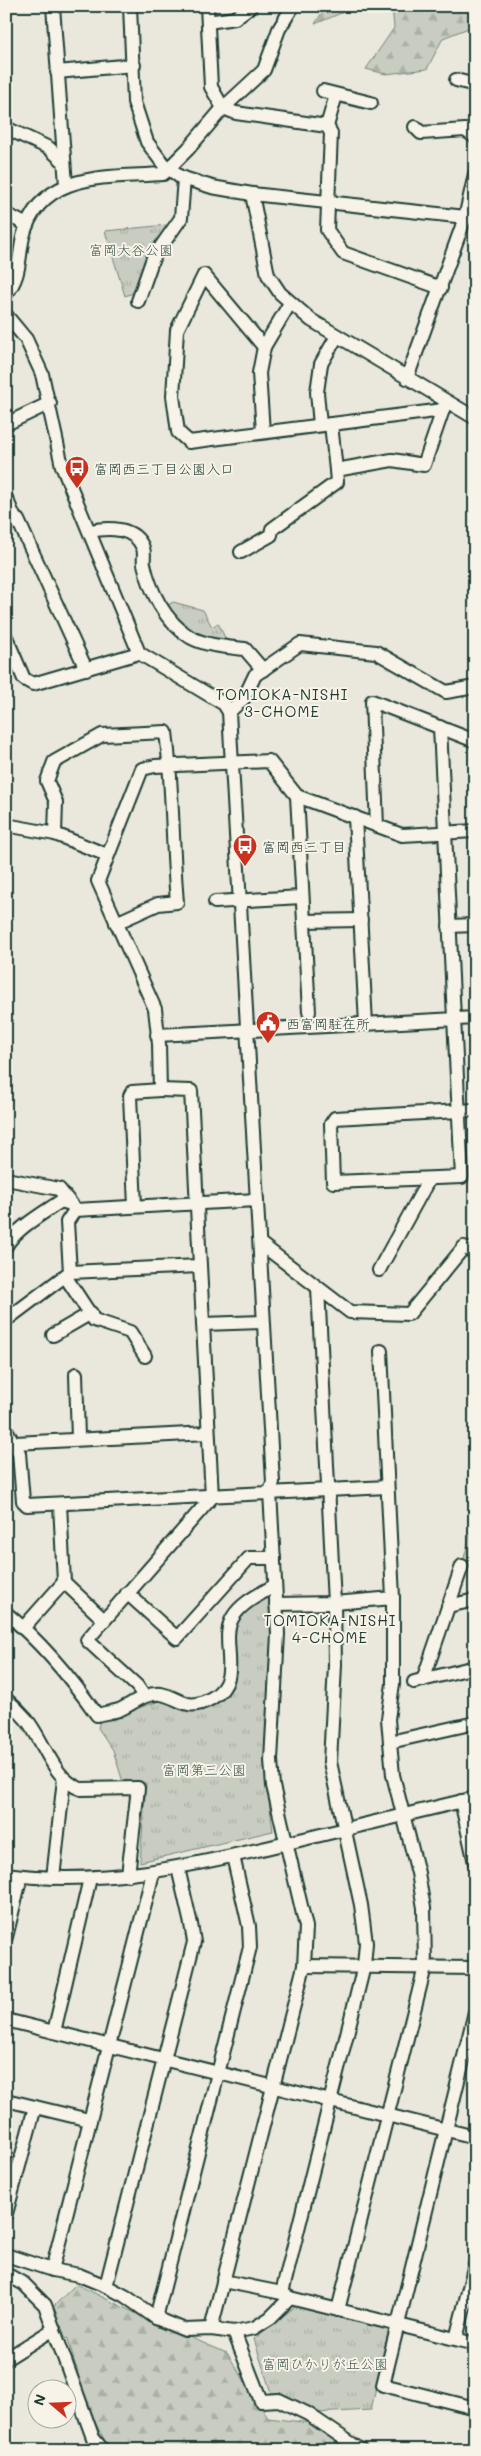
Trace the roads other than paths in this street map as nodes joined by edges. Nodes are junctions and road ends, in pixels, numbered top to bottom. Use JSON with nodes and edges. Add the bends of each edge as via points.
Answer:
{"nodes":[{"id":1,"x":53,"y":6,"type":"edge"},
{"id":2,"x":130,"y":6,"type":"edge"},
{"id":3,"x":207,"y":6,"type":"edge"},
{"id":4,"x":250,"y":6,"type":"edge"},
{"id":5,"x":293,"y":6,"type":"edge"},
{"id":6,"x":208,"y":22,"type":"junction"},
{"id":7,"x":134,"y":65,"type":"junction"},
{"id":8,"x":57,"y":72,"type":"junction"},
{"id":9,"x":456,"y":80,"type":"dead end"},
{"id":10,"x":475,"y":85,"type":"edge"},
{"id":11,"x":371,"y":103,"type":"dead end"},
{"id":12,"x":223,"y":108,"type":"junction"},
{"id":13,"x":327,"y":126,"type":"junction"},
{"id":14,"x":415,"y":127,"type":"dead end"},
{"id":15,"x":6,"y":128,"type":"edge"},
{"id":16,"x":475,"y":137,"type":"edge"},
{"id":17,"x":62,"y":160,"type":"junction"},
{"id":18,"x":168,"y":169,"type":"junction"},
{"id":19,"x":475,"y":174,"type":"edge"},
{"id":20,"x":184,"y":178,"type":"junction"},
{"id":21,"x":66,"y":185,"type":"junction"},
{"id":22,"x":252,"y":194,"type":"junction"},
{"id":23,"x":327,"y":201,"type":"junction"},
{"id":24,"x":6,"y":214,"type":"edge"},
{"id":25,"x":470,"y":218,"type":"edge"},
{"id":26,"x":27,"y":224,"type":"junction"},
{"id":27,"x":441,"y":288,"type":"junction"},
{"id":28,"x":6,"y":294,"type":"edge"},
{"id":29,"x":138,"y":301,"type":"dead end"},
{"id":30,"x":290,"y":303,"type":"junction"},
{"id":31,"x":6,"y":315,"type":"edge"},
{"id":32,"x":337,"y":336,"type":"junction"},
{"id":33,"x":264,"y":346,"type":"junction"},
{"id":34,"x":408,"y":378,"type":"junction"},
{"id":35,"x":50,"y":403,"type":"junction"},
{"id":36,"x":445,"y":406,"type":"junction"},
{"id":37,"x":475,"y":418,"type":"edge"},
{"id":38,"x":6,"y":424,"type":"edge"},
{"id":39,"x":325,"y":425,"type":"junction"},
{"id":40,"x":263,"y":432,"type":"junction"},
{"id":41,"x":336,"y":470,"type":"junction"},
{"id":42,"x":6,"y":498,"type":"edge"},
{"id":43,"x":11,"y":523,"type":"edge"},
{"id":44,"x":90,"y":531,"type":"junction"},
{"id":45,"x":241,"y":552,"type":"dead end"},
{"id":46,"x":6,"y":637,"type":"edge"},
{"id":47,"x":139,"y":653,"type":"junction"},
{"id":48,"x":86,"y":669,"type":"junction"},
{"id":49,"x":263,"y":670,"type":"junction"},
{"id":50,"x":475,"y":688,"type":"edge"},
{"id":51,"x":229,"y":712,"type":"junction"},
{"id":52,"x":440,"y":727,"type":"junction"},
{"id":53,"x":475,"y":741,"type":"edge"},
{"id":54,"x":233,"y":761,"type":"junction"},
{"id":55,"x":170,"y":765,"type":"junction"},
{"id":56,"x":297,"y":796,"type":"junction"},
{"id":57,"x":355,"y":817,"type":"junction"},
{"id":58,"x":6,"y":824,"type":"edge"},
{"id":59,"x":377,"y":826,"type":"junction"},
{"id":60,"x":475,"y":831,"type":"edge"},
{"id":61,"x":444,"y":832,"type":"junction"},
{"id":62,"x":55,"y":834,"type":"junction"},
{"id":63,"x":107,"y":856,"type":"junction"},
{"id":64,"x":302,"y":897,"type":"junction"},
{"id":65,"x":241,"y":900,"type":"junction"},
{"id":66,"x":215,"y":902,"type":"dead end"},
{"id":67,"x":360,"y":920,"type":"junction"},
{"id":68,"x":304,"y":921,"type":"junction"},
{"id":69,"x":116,"y":923,"type":"junction"},
{"id":70,"x":475,"y":925,"type":"edge"},
{"id":71,"x":449,"y":926,"type":"junction"},
{"id":72,"x":309,"y":1012,"type":"dead end"},
{"id":73,"x":475,"y":1018,"type":"edge"},
{"id":74,"x":453,"y":1019,"type":"junction"},
{"id":75,"x":366,"y":1024,"type":"junction"},
{"id":76,"x":248,"y":1030,"type":"junction"},
{"id":77,"x":157,"y":1035,"type":"junction"},
{"id":78,"x":160,"y":1090,"type":"junction"},
{"id":79,"x":475,"y":1110,"type":"edge"},
{"id":80,"x":459,"y":1111,"type":"junction"},
{"id":81,"x":6,"y":1179,"type":"edge"},
{"id":82,"x":429,"y":1179,"type":"junction"},
{"id":83,"x":257,"y":1200,"type":"junction"},
{"id":84,"x":196,"y":1203,"type":"junction"},
{"id":85,"x":136,"y":1206,"type":"junction"},
{"id":86,"x":73,"y":1207,"type":"junction"},
{"id":87,"x":261,"y":1244,"type":"junction"},
{"id":88,"x":6,"y":1246,"type":"edge"},
{"id":89,"x":475,"y":1253,"type":"edge"},
{"id":90,"x":199,"y":1266,"type":"junction"},
{"id":91,"x":379,"y":1270,"type":"dead end"},
{"id":92,"x":68,"y":1274,"type":"junction"},
{"id":93,"x":318,"y":1288,"type":"junction"},
{"id":94,"x":91,"y":1313,"type":"junction"},
{"id":95,"x":6,"y":1320,"type":"edge"},
{"id":96,"x":263,"y":1322,"type":"junction"},
{"id":97,"x":203,"y":1324,"type":"junction"},
{"id":98,"x":53,"y":1335,"type":"dead end"},
{"id":99,"x":381,"y":1352,"type":"dead end"},
{"id":100,"x":145,"y":1356,"type":"dead end"},
{"id":101,"x":76,"y":1374,"type":"dead end"},
{"id":102,"x":6,"y":1430,"type":"edge"},
{"id":103,"x":208,"y":1433,"type":"junction"},
{"id":104,"x":78,"y":1438,"type":"junction"},
{"id":105,"x":15,"y":1443,"type":"junction"},
{"id":106,"x":388,"y":1487,"type":"junction"},
{"id":107,"x":328,"y":1488,"type":"junction"},
{"id":108,"x":270,"y":1492,"type":"junction"},
{"id":109,"x":212,"y":1497,"type":"junction"},
{"id":110,"x":60,"y":1504,"type":"junction"},
{"id":111,"x":274,"y":1558,"type":"junction"},
{"id":112,"x":462,"y":1566,"type":"dead end"},
{"id":113,"x":64,"y":1582,"type":"junction"},
{"id":114,"x":275,"y":1585,"type":"junction"},
{"id":115,"x":127,"y":1593,"type":"junction"},
{"id":116,"x":393,"y":1598,"type":"junction"},
{"id":117,"x":475,"y":1600,"type":"edge"},
{"id":118,"x":334,"y":1603,"type":"junction"},
{"id":119,"x":276,"y":1604,"type":"junction"},
{"id":120,"x":448,"y":1606,"type":"junction"},
{"id":121,"x":6,"y":1613,"type":"edge"},
{"id":122,"x":104,"y":1620,"type":"junction"},
{"id":123,"x":24,"y":1627,"type":"junction"},
{"id":124,"x":475,"y":1667,"type":"edge"},
{"id":125,"x":144,"y":1696,"type":"junction"},
{"id":126,"x":6,"y":1699,"type":"edge"},
{"id":127,"x":475,"y":1723,"type":"edge"},
{"id":128,"x":390,"y":1742,"type":"junction"},
{"id":129,"x":64,"y":1779,"type":"junction"},
{"id":130,"x":475,"y":1798,"type":"edge"},
{"id":131,"x":461,"y":1801,"type":"junction"},
{"id":132,"x":404,"y":1815,"type":"junction"},
{"id":133,"x":344,"y":1830,"type":"junction"},
{"id":134,"x":287,"y":1843,"type":"junction"},
{"id":135,"x":233,"y":1856,"type":"junction"},
{"id":136,"x":475,"y":1864,"type":"edge"},
{"id":137,"x":178,"y":1868,"type":"junction"},
{"id":138,"x":153,"y":1873,"type":"junction"},
{"id":139,"x":6,"y":1874,"type":"edge"},
{"id":140,"x":21,"y":1876,"type":"junction"},
{"id":141,"x":128,"y":1876,"type":"junction"},
{"id":142,"x":53,"y":1878,"type":"junction"},
{"id":143,"x":90,"y":1878,"type":"junction"},
{"id":144,"x":6,"y":1937,"type":"edge"},
{"id":145,"x":304,"y":1966,"type":"junction"},
{"id":146,"x":364,"y":1966,"type":"junction"},
{"id":147,"x":425,"y":1967,"type":"junction"},
{"id":148,"x":475,"y":1968,"type":"edge"},
{"id":149,"x":475,"y":2012,"type":"edge"},
{"id":150,"x":6,"y":2020,"type":"edge"},
{"id":151,"x":54,"y":2032,"type":"junction"},
{"id":152,"x":109,"y":2046,"type":"junction"},
{"id":153,"x":164,"y":2059,"type":"junction"},
{"id":154,"x":217,"y":2073,"type":"junction"},
{"id":155,"x":272,"y":2086,"type":"junction"},
{"id":156,"x":6,"y":2100,"type":"edge"},
{"id":157,"x":329,"y":2101,"type":"junction"},
{"id":158,"x":35,"y":2106,"type":"junction"},
{"id":159,"x":388,"y":2115,"type":"junction"},
{"id":160,"x":89,"y":2120,"type":"junction"},
{"id":161,"x":448,"y":2130,"type":"junction"},
{"id":162,"x":475,"y":2137,"type":"edge"},
{"id":163,"x":6,"y":2214,"type":"edge"},
{"id":164,"x":6,"y":2255,"type":"edge"},
{"id":165,"x":475,"y":2264,"type":"edge"},
{"id":166,"x":52,"y":2270,"type":"junction"},
{"id":167,"x":7,"y":2275,"type":"edge"},
{"id":168,"x":223,"y":2281,"type":"junction"},
{"id":169,"x":106,"y":2286,"type":"junction"},
{"id":170,"x":286,"y":2296,"type":"junction"},
{"id":171,"x":338,"y":2310,"type":"junction"},
{"id":172,"x":156,"y":2318,"type":"junction"},
{"id":173,"x":396,"y":2324,"type":"junction"},
{"id":174,"x":54,"y":2329,"type":"junction"},
{"id":175,"x":211,"y":2329,"type":"junction"},
{"id":176,"x":234,"y":2332,"type":"junction"},
{"id":177,"x":456,"y":2339,"type":"junction"},
{"id":178,"x":475,"y":2344,"type":"edge"},
{"id":179,"x":6,"y":2359,"type":"edge"},
{"id":180,"x":475,"y":2408,"type":"edge"},
{"id":181,"x":103,"y":2450,"type":"edge"},
{"id":182,"x":362,"y":2450,"type":"edge"}],
"edges":[{"from":1,"to":8,"type":"street"},
{"from":2,"to":7,"type":"street"},
{"from":3,"to":6,"type":"street"},
{"from":4,"to":6,"type":"street","via":[[235,18]]},
{"from":5,"to":12,"type":"street","via":[[264,70]]},
{"from":6,"to":12,"type":"street","via":[[211,87]]},
{"from":7,"to":8,"type":"street"},
{"from":7,"to":18,"type":"street","via":[[134,102],[142,131]]},
{"from":8,"to":17,"type":"street"},
{"from":9,"to":10,"type":"street"},
{"from":11,"to":13,"type":"street","via":[[330,93]]},
{"from":12,"to":13,"type":"street","via":[[236,113]]},
{"from":12,"to":18,"type":"street"},
{"from":13,"to":23,"type":"street","via":[[331,133]]},
{"from":14,"to":16,"type":"street","via":[[421,133],[465,130]]},
{"from":15,"to":17,"type":"street","via":[[49,148]]},
{"from":17,"to":21,"type":"street"},
{"from":18,"to":20,"type":"street"},
{"from":18,"to":21,"type":"street","via":[[162,174],[92,178]]},
{"from":19,"to":25,"type":"street"},
{"from":20,"to":22,"type":"street"},
{"from":20,"to":29,"type":"street","via":[[181,218],[153,258]]},
{"from":21,"to":26,"type":"street","via":[[42,201]]},
{"from":22,"to":23,"type":"street"},
{"from":22,"to":30,"type":"street","via":[[268,274]]},
{"from":23,"to":25,"type":"street"},
{"from":23,"to":27,"type":"street","via":[[327,230],[343,253]]},
{"from":24,"to":26,"type":"street"},
{"from":25,"to":27,"type":"street"},
{"from":26,"to":28,"type":"street","via":[[16,280]]},
{"from":27,"to":34,"type":"street"},
{"from":30,"to":32,"type":"street"},
{"from":30,"to":33,"type":"street"},
{"from":31,"to":35,"type":"street","via":[[26,339],[42,374]]},
{"from":32,"to":34,"type":"street"},
{"from":32,"to":39,"type":"street","via":[[321,364],[317,392]]},
{"from":33,"to":40,"type":"street","via":[[259,373]]},
{"from":33,"to":40,"type":"street","via":[[204,275],[177,330],[173,396],[178,432],[189,442]]},
{"from":34,"to":36,"type":"street"},
{"from":35,"to":38,"type":"street"},
{"from":35,"to":44,"type":"street","via":[[62,466]]},
{"from":36,"to":37,"type":"street"},
{"from":36,"to":39,"type":"street"},
{"from":36,"to":41,"type":"street","via":[[424,465],[392,460]]},
{"from":39,"to":40,"type":"street"},
{"from":39,"to":41,"type":"street"},
{"from":41,"to":45,"type":"street","via":[[337,482],[272,529],[271,535]]},
{"from":42,"to":43,"type":"street"},
{"from":43,"to":48,"type":"street","via":[[18,520]]},
{"from":44,"to":47,"type":"street"},
{"from":44,"to":49,"type":"street","via":[[106,527],[132,534],[143,549],[153,589],[167,617],[189,636],[211,645],[245,649]]},
{"from":46,"to":48,"type":"street","via":[[24,679],[33,684]]},
{"from":47,"to":48,"type":"street"},
{"from":47,"to":51,"type":"street","via":[[224,704]]},
{"from":49,"to":50,"type":"street","via":[[300,644],[376,652],[446,692]]},
{"from":49,"to":51,"type":"street","via":[[255,675],[244,698]]},
{"from":51,"to":54,"type":"street"},
{"from":52,"to":53,"type":"street"},
{"from":52,"to":59,"type":"street","via":[[372,701]]},
{"from":52,"to":61,"type":"street"},
{"from":54,"to":55,"type":"street"},
{"from":54,"to":56,"type":"street","via":[[269,761]]},
{"from":54,"to":65,"type":"street"},
{"from":55,"to":62,"type":"street","via":[[166,732],[102,735],[54,762],[47,781],[56,802]]},
{"from":55,"to":63,"type":"street","via":[[142,769]]},
{"from":55,"to":69,"type":"street","via":[[177,902],[158,904]]},
{"from":56,"to":57,"type":"street"},
{"from":56,"to":64,"type":"street"},
{"from":57,"to":59,"type":"street"},
{"from":57,"to":67,"type":"street"},
{"from":58,"to":62,"type":"street"},
{"from":59,"to":61,"type":"street","via":[[402,835]]},
{"from":60,"to":61,"type":"street"},
{"from":61,"to":71,"type":"street"},
{"from":62,"to":63,"type":"street"},
{"from":63,"to":69,"type":"street","via":[[98,880]]},
{"from":64,"to":65,"type":"street"},
{"from":64,"to":68,"type":"street"},
{"from":65,"to":66,"type":"street"},
{"from":65,"to":76,"type":"street"},
{"from":67,"to":68,"type":"street"},
{"from":67,"to":75,"type":"street"},
{"from":68,"to":72,"type":"street"},
{"from":69,"to":77,"type":"street","via":[[155,1008]]},
{"from":70,"to":71,"type":"street"},
{"from":71,"to":74,"type":"street"},
{"from":73,"to":74,"type":"street"},
{"from":74,"to":75,"type":"street"},
{"from":74,"to":80,"type":"street"},
{"from":75,"to":76,"type":"street"},
{"from":76,"to":77,"type":"street"},
{"from":76,"to":83,"type":"street"},
{"from":77,"to":78,"type":"street"},
{"from":78,"to":84,"type":"street","via":[[191,1091]]},
{"from":78,"to":85,"type":"street","via":[[132,1092],[130,1096]]},
{"from":79,"to":80,"type":"street"},
{"from":80,"to":82,"type":"street","via":[[462,1177]]},
{"from":80,"to":82,"type":"street","via":[[335,1118],[331,1124],[333,1182]]},
{"from":81,"to":86,"type":"street","via":[[59,1189]]},
{"from":82,"to":91,"type":"street"},
{"from":83,"to":84,"type":"street"},
{"from":83,"to":87,"type":"street"},
{"from":84,"to":85,"type":"street"},
{"from":84,"to":90,"type":"street"},
{"from":85,"to":86,"type":"street"},
{"from":86,"to":88,"type":"street","via":[[61,1201],[9,1240]]},
{"from":86,"to":92,"type":"street","via":[[67,1222]]},
{"from":87,"to":93,"type":"street"},
{"from":87,"to":96,"type":"street"},
{"from":89,"to":93,"type":"street","via":[[464,1247],[409,1314],[350,1312]]},
{"from":90,"to":92,"type":"street"},
{"from":90,"to":97,"type":"street"},
{"from":92,"to":94,"type":"street"},
{"from":92,"to":95,"type":"street"},
{"from":93,"to":107,"type":"street"},
{"from":94,"to":98,"type":"street"},
{"from":94,"to":100,"type":"street","via":[[94,1320],[130,1332]]},
{"from":96,"to":97,"type":"street"},
{"from":96,"to":108,"type":"street","via":[[273,1482]]},
{"from":97,"to":103,"type":"street"},
{"from":99,"to":106,"type":"street"},
{"from":101,"to":104,"type":"street"},
{"from":102,"to":105,"type":"street"},
{"from":103,"to":104,"type":"street"},
{"from":103,"to":109,"type":"street"},
{"from":104,"to":105,"type":"street"},
{"from":105,"to":110,"type":"street","via":[[19,1453],[23,1501],[27,1505]]},
{"from":106,"to":107,"type":"street"},
{"from":106,"to":116,"type":"street"},
{"from":107,"to":108,"type":"street"},
{"from":107,"to":118,"type":"street"},
{"from":108,"to":109,"type":"street"},
{"from":108,"to":111,"type":"street"},
{"from":109,"to":110,"type":"street"},
{"from":109,"to":115,"type":"street"},
{"from":110,"to":113,"type":"street"},
{"from":111,"to":114,"type":"street"},
{"from":111,"to":115,"type":"street","via":[[249,1558],[177,1638]]},
{"from":112,"to":120,"type":"street"},
{"from":113,"to":122,"type":"street"},
{"from":113,"to":123,"type":"street"},
{"from":114,"to":119,"type":"street"},
{"from":114,"to":125,"type":"street","via":[[242,1607],[232,1618],[228,1680],[213,1698],[192,1704],[161,1694]]},
{"from":115,"to":122,"type":"street"},
{"from":116,"to":118,"type":"street"},
{"from":116,"to":128,"type":"street","via":[[396,1684],[388,1719]]},
{"from":117,"to":120,"type":"street"},
{"from":118,"to":119,"type":"street"},
{"from":118,"to":133,"type":"street","via":[[335,1665],[330,1762]]},
{"from":119,"to":134,"type":"street","via":[[277,1673],[271,1760],[273,1786]]},
{"from":120,"to":124,"type":"street","via":[[419,1681]]},
{"from":121,"to":123,"type":"street"},
{"from":122,"to":125,"type":"street","via":[[87,1640]]},
{"from":123,"to":125,"type":"street","via":[[77,1686],[97,1715],[119,1710]]},
{"from":126,"to":129,"type":"street","via":[[26,1719]]},
{"from":127,"to":128,"type":"street"},
{"from":128,"to":132,"type":"street","via":[[393,1775]]},
{"from":129,"to":141,"type":"street","via":[[82,1789],[138,1788]]},
{"from":129,"to":142,"type":"street"},
{"from":130,"to":131,"type":"street"},
{"from":131,"to":132,"type":"street"},
{"from":131,"to":136,"type":"street"},
{"from":132,"to":133,"type":"street"},
{"from":132,"to":147,"type":"street","via":[[424,1908]]},
{"from":133,"to":134,"type":"street"},
{"from":133,"to":146,"type":"street","via":[[362,1905],[366,1943]]},
{"from":134,"to":135,"type":"street"},
{"from":134,"to":145,"type":"street","via":[[306,1927]]},
{"from":135,"to":137,"type":"street"},
{"from":135,"to":154,"type":"street","via":[[249,1926],[250,1947]]},
{"from":137,"to":138,"type":"street"},
{"from":137,"to":153,"type":"street","via":[[194,1942]]},
{"from":138,"to":141,"type":"street"},
{"from":138,"to":152,"type":"street"},
{"from":139,"to":140,"type":"street"},
{"from":140,"to":142,"type":"street"},
{"from":140,"to":144,"type":"street"},
{"from":141,"to":143,"type":"street"},
{"from":142,"to":143,"type":"street"},
{"from":143,"to":151,"type":"street"},
{"from":145,"to":146,"type":"street"},
{"from":145,"to":155,"type":"street"},
{"from":146,"to":147,"type":"street"},
{"from":146,"to":157,"type":"street"},
{"from":147,"to":148,"type":"street"},
{"from":147,"to":159,"type":"street"},
{"from":149,"to":161,"type":"street"},
{"from":150,"to":151,"type":"street"},
{"from":151,"to":152,"type":"street"},
{"from":152,"to":153,"type":"street"},
{"from":152,"to":160,"type":"street"},
{"from":153,"to":154,"type":"street"},
{"from":153,"to":169,"type":"street"},
{"from":154,"to":155,"type":"street"},
{"from":154,"to":172,"type":"street"},
{"from":155,"to":157,"type":"street"},
{"from":155,"to":168,"type":"street"},
{"from":156,"to":158,"type":"street"},
{"from":157,"to":159,"type":"street"},
{"from":157,"to":170,"type":"street"},
{"from":158,"to":160,"type":"street"},
{"from":158,"to":163,"type":"street"},
{"from":159,"to":161,"type":"street"},
{"from":159,"to":171,"type":"street"},
{"from":160,"to":166,"type":"street"},
{"from":161,"to":162,"type":"street"},
{"from":161,"to":173,"type":"street"},
{"from":164,"to":166,"type":"street"},
{"from":165,"to":177,"type":"street"},
{"from":166,"to":169,"type":"street","via":[[79,2275]]},
{"from":167,"to":174,"type":"street","via":[[35,2293],[45,2305]]},
{"from":168,"to":170,"type":"street"},
{"from":168,"to":175,"type":"street"},
{"from":169,"to":172,"type":"street"},
{"from":170,"to":171,"type":"street"},
{"from":170,"to":176,"type":"street","via":[[270,2318],[254,2328]]},
{"from":171,"to":173,"type":"street"},
{"from":172,"to":175,"type":"street","via":[[184,2330]]},
{"from":173,"to":177,"type":"street"},
{"from":173,"to":180,"type":"street","via":[[383,2385]]},
{"from":174,"to":179,"type":"street"},
{"from":174,"to":181,"type":"street","via":[[93,2438]]},
{"from":175,"to":176,"type":"street"},
{"from":176,"to":182,"type":"street","via":[[261,2401],[279,2400],[308,2414]]},
{"from":177,"to":178,"type":"street"}]}
